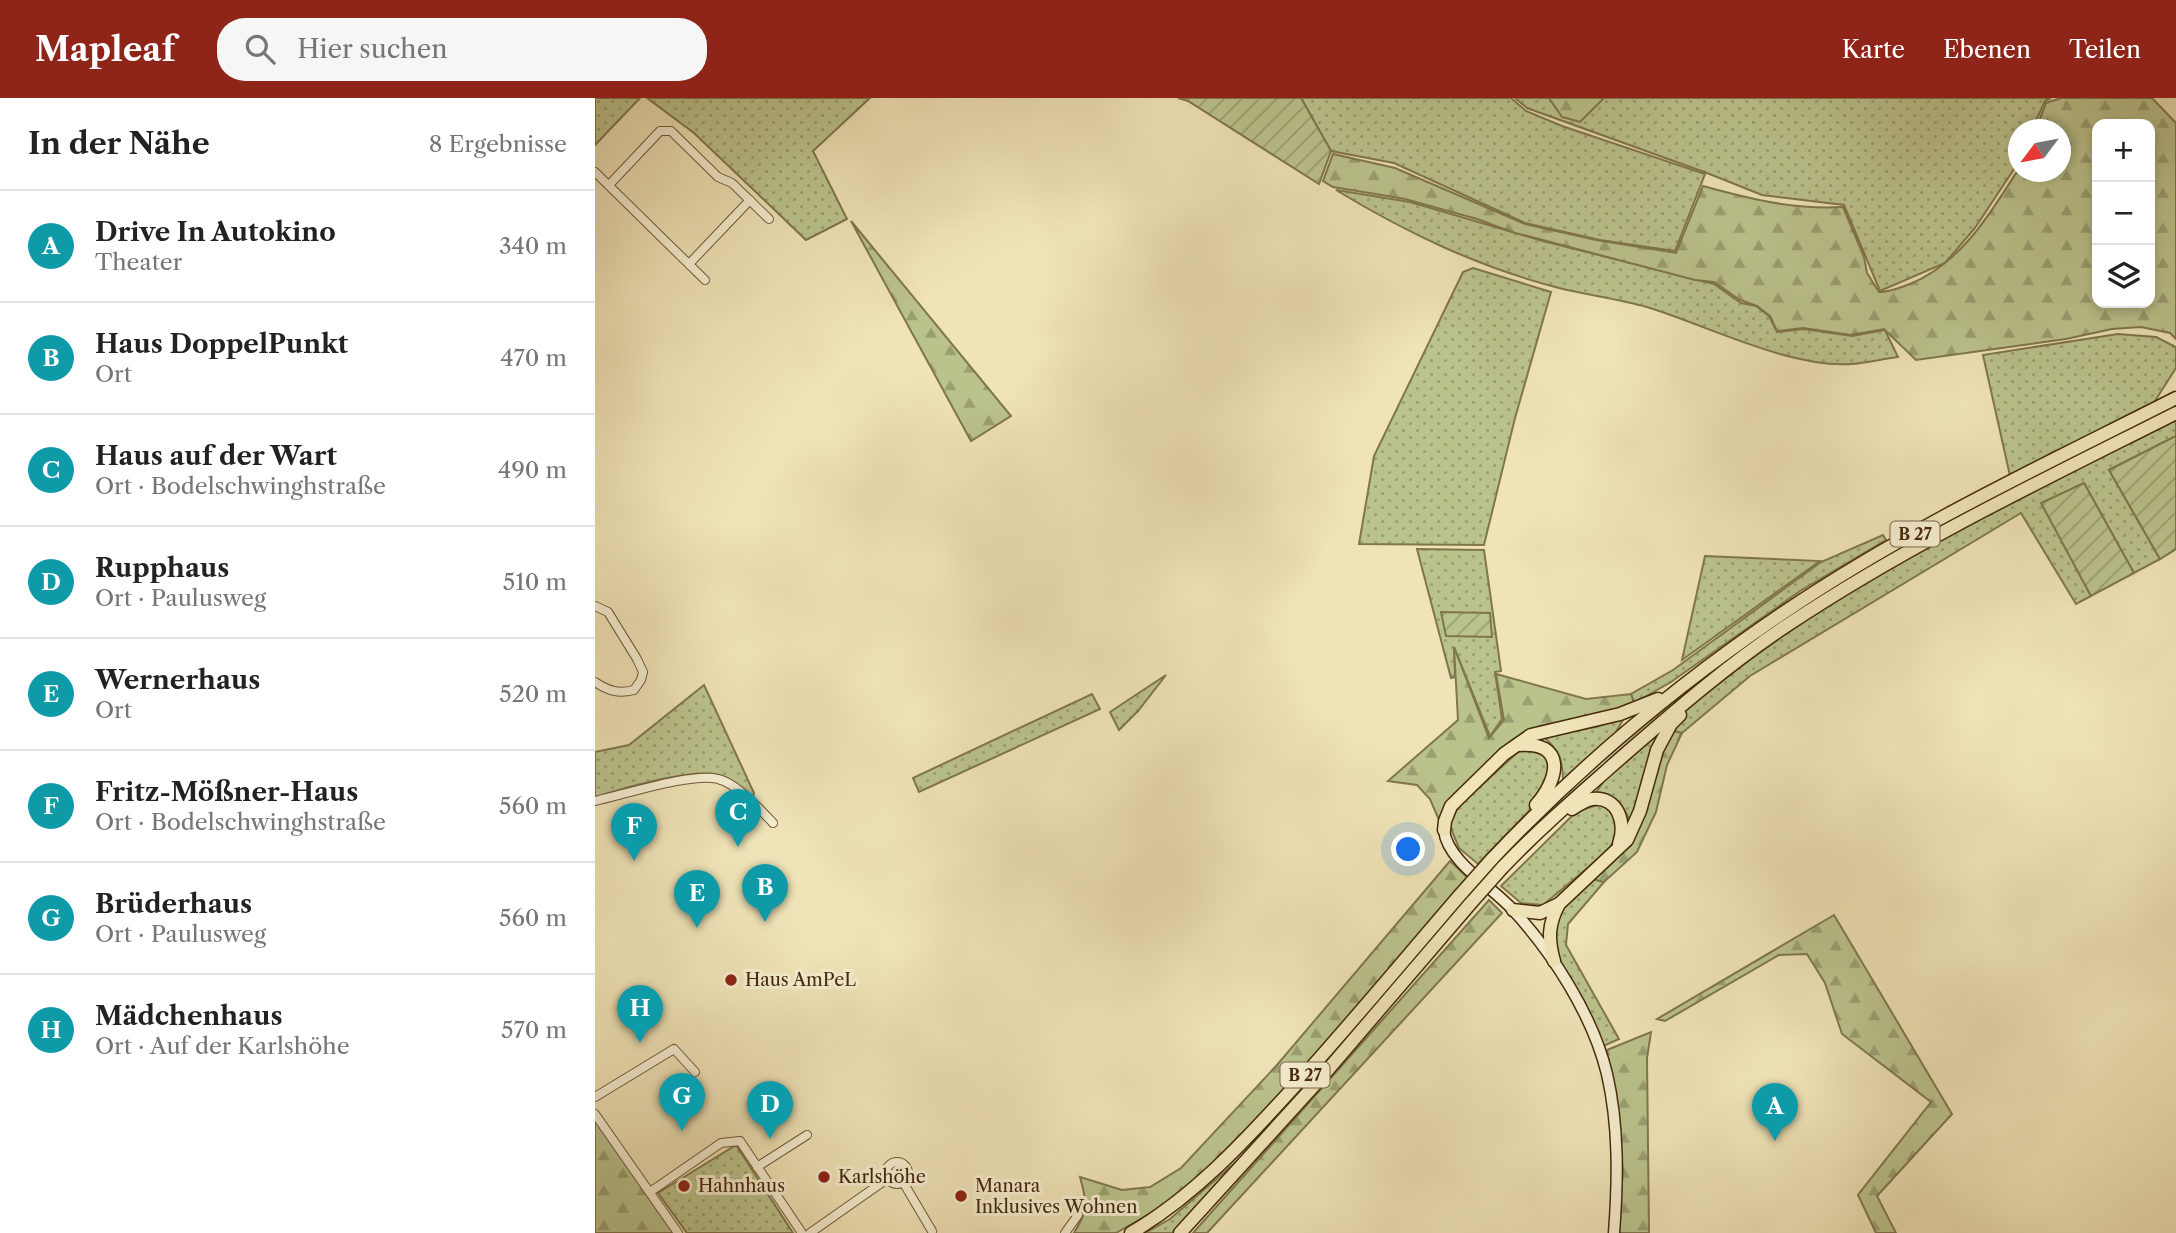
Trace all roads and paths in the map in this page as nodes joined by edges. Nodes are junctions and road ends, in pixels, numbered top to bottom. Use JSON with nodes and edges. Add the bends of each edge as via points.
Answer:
{"nodes":[{"id":1,"x":595,"y":172,"type":"edge"},
{"id":2,"x":609,"y":186,"type":"junction"},
{"id":3,"x":750,"y":200,"type":"junction"},
{"id":4,"x":769,"y":219,"type":"dead end"},
{"id":5,"x":689,"y":264,"type":"junction"},
{"id":6,"x":705,"y":280,"type":"dead end"},
{"id":7,"x":2176,"y":398,"type":"edge"},
{"id":8,"x":2176,"y":413,"type":"edge"},
{"id":9,"x":595,"y":606,"type":"edge"},
{"id":10,"x":595,"y":682,"type":"edge"},
{"id":11,"x":1705,"y":685,"type":"junction"},
{"id":12,"x":1670,"y":695,"type":"junction"},
{"id":13,"x":1518,"y":745,"type":"junction"},
{"id":14,"x":595,"y":801,"type":"edge"},
{"id":15,"x":1531,"y":818,"type":"junction"},
{"id":16,"x":773,"y":822,"type":"dead end"},
{"id":17,"x":1539,"y":829,"type":"junction"},
{"id":18,"x":1444,"y":830,"type":"joint"},
{"id":19,"x":1616,"y":851,"type":"junction"},
{"id":20,"x":1465,"y":900,"type":"junction"},
{"id":21,"x":1559,"y":904,"type":"junction"},
{"id":22,"x":1513,"y":910,"type":"junction"},
{"id":23,"x":1554,"y":961,"type":"junction"},
{"id":24,"x":695,"y":1072,"type":"dead end"},
{"id":25,"x":595,"y":1097,"type":"edge"},
{"id":26,"x":595,"y":1114,"type":"edge"},
{"id":27,"x":807,"y":1135,"type":"dead end"},
{"id":28,"x":757,"y":1167,"type":"junction"},
{"id":29,"x":887,"y":1179,"type":"junction"},
{"id":30,"x":903,"y":1182,"type":"junction"},
{"id":31,"x":650,"y":1192,"type":"junction"},
{"id":32,"x":1078,"y":1215,"type":"dead end"},
{"id":33,"x":932,"y":1231,"type":"edge"},
{"id":34,"x":678,"y":1233,"type":"edge"},
{"id":35,"x":802,"y":1233,"type":"edge"},
{"id":36,"x":810,"y":1233,"type":"edge"},
{"id":37,"x":1065,"y":1233,"type":"edge"},
{"id":38,"x":1131,"y":1233,"type":"edge"},
{"id":39,"x":1180,"y":1233,"type":"edge"},
{"id":40,"x":1614,"y":1233,"type":"edge"}],
"edges":[{"from":1,"to":2,"type":"street"},
{"from":2,"to":3,"type":"street","via":[[660,131],[671,131],[718,177]]},
{"from":2,"to":5,"type":"street"},
{"from":3,"to":4,"type":"street"},
{"from":3,"to":5,"type":"street"},
{"from":5,"to":6,"type":"street"},
{"from":7,"to":12,"type":"highway","number":"B 27","via":[[1866,561],[1787,610]]},
{"from":8,"to":11,"type":"highway","number":"B 27","via":[[1874,572]]},
{"from":9,"to":10,"type":"street","via":[[608,612],[643,672],[634,690],[620,693]]},
{"from":11,"to":17,"type":"highway","number":"B 27"},
{"from":11,"to":19,"type":"highway","number":"B 27","via":[[1671,724],[1657,750],[1640,811],[1627,840]]},
{"from":12,"to":13,"type":"highway","number":"B 27","via":[[1621,714],[1531,735]]},
{"from":12,"to":15,"type":"highway","number":"B 27"},
{"from":13,"to":15,"type":"highway","number":"B 27","via":[[1539,746],[1549,751],[1554,761],[1551,785]]},
{"from":13,"to":18,"type":"highway","number":"B 27","via":[[1451,806]]},
{"from":14,"to":16,"type":"street","via":[[688,779],[718,778]]},
{"from":15,"to":20,"type":"highway","number":"B 27","bridge":true,"via":[[1492,859]]},
{"from":17,"to":19,"type":"highway","number":"B 27","via":[[1583,802],[1600,799],[1617,810],[1622,822]]},
{"from":17,"to":20,"type":"highway","number":"B 27","bridge":true},
{"from":18,"to":22,"type":"main road","via":[[1453,853]]},
{"from":19,"to":21,"type":"highway","number":"B 27"},
{"from":20,"to":38,"type":"highway","number":"B 27","via":[[1247,1139],[1190,1192]]},
{"from":20,"to":39,"type":"highway","number":"B 27","via":[[1320,1079]]},
{"from":21,"to":22,"type":"highway","via":[[1540,913]]},
{"from":21,"to":23,"type":"highway","via":[[1549,930]]},
{"from":22,"to":23,"type":"main road"},
{"from":23,"to":40,"type":"main road","via":[[1587,1022],[1607,1073],[1616,1138]]},
{"from":24,"to":25,"type":"street","via":[[674,1049]]},
{"from":26,"to":31,"type":"street"},
{"from":27,"to":28,"type":"street"},
{"from":28,"to":31,"type":"street","via":[[740,1141],[721,1143]]},
{"from":28,"to":35,"type":"street"},
{"from":29,"to":30,"type":"street","via":[[894,1184]]},
{"from":29,"to":30,"type":"street","via":[[888,1166],[899,1162],[908,1172]]},
{"from":29,"to":36,"type":"street"},
{"from":30,"to":33,"type":"street"},
{"from":31,"to":34,"type":"street"},
{"from":32,"to":37,"type":"street"}]}
